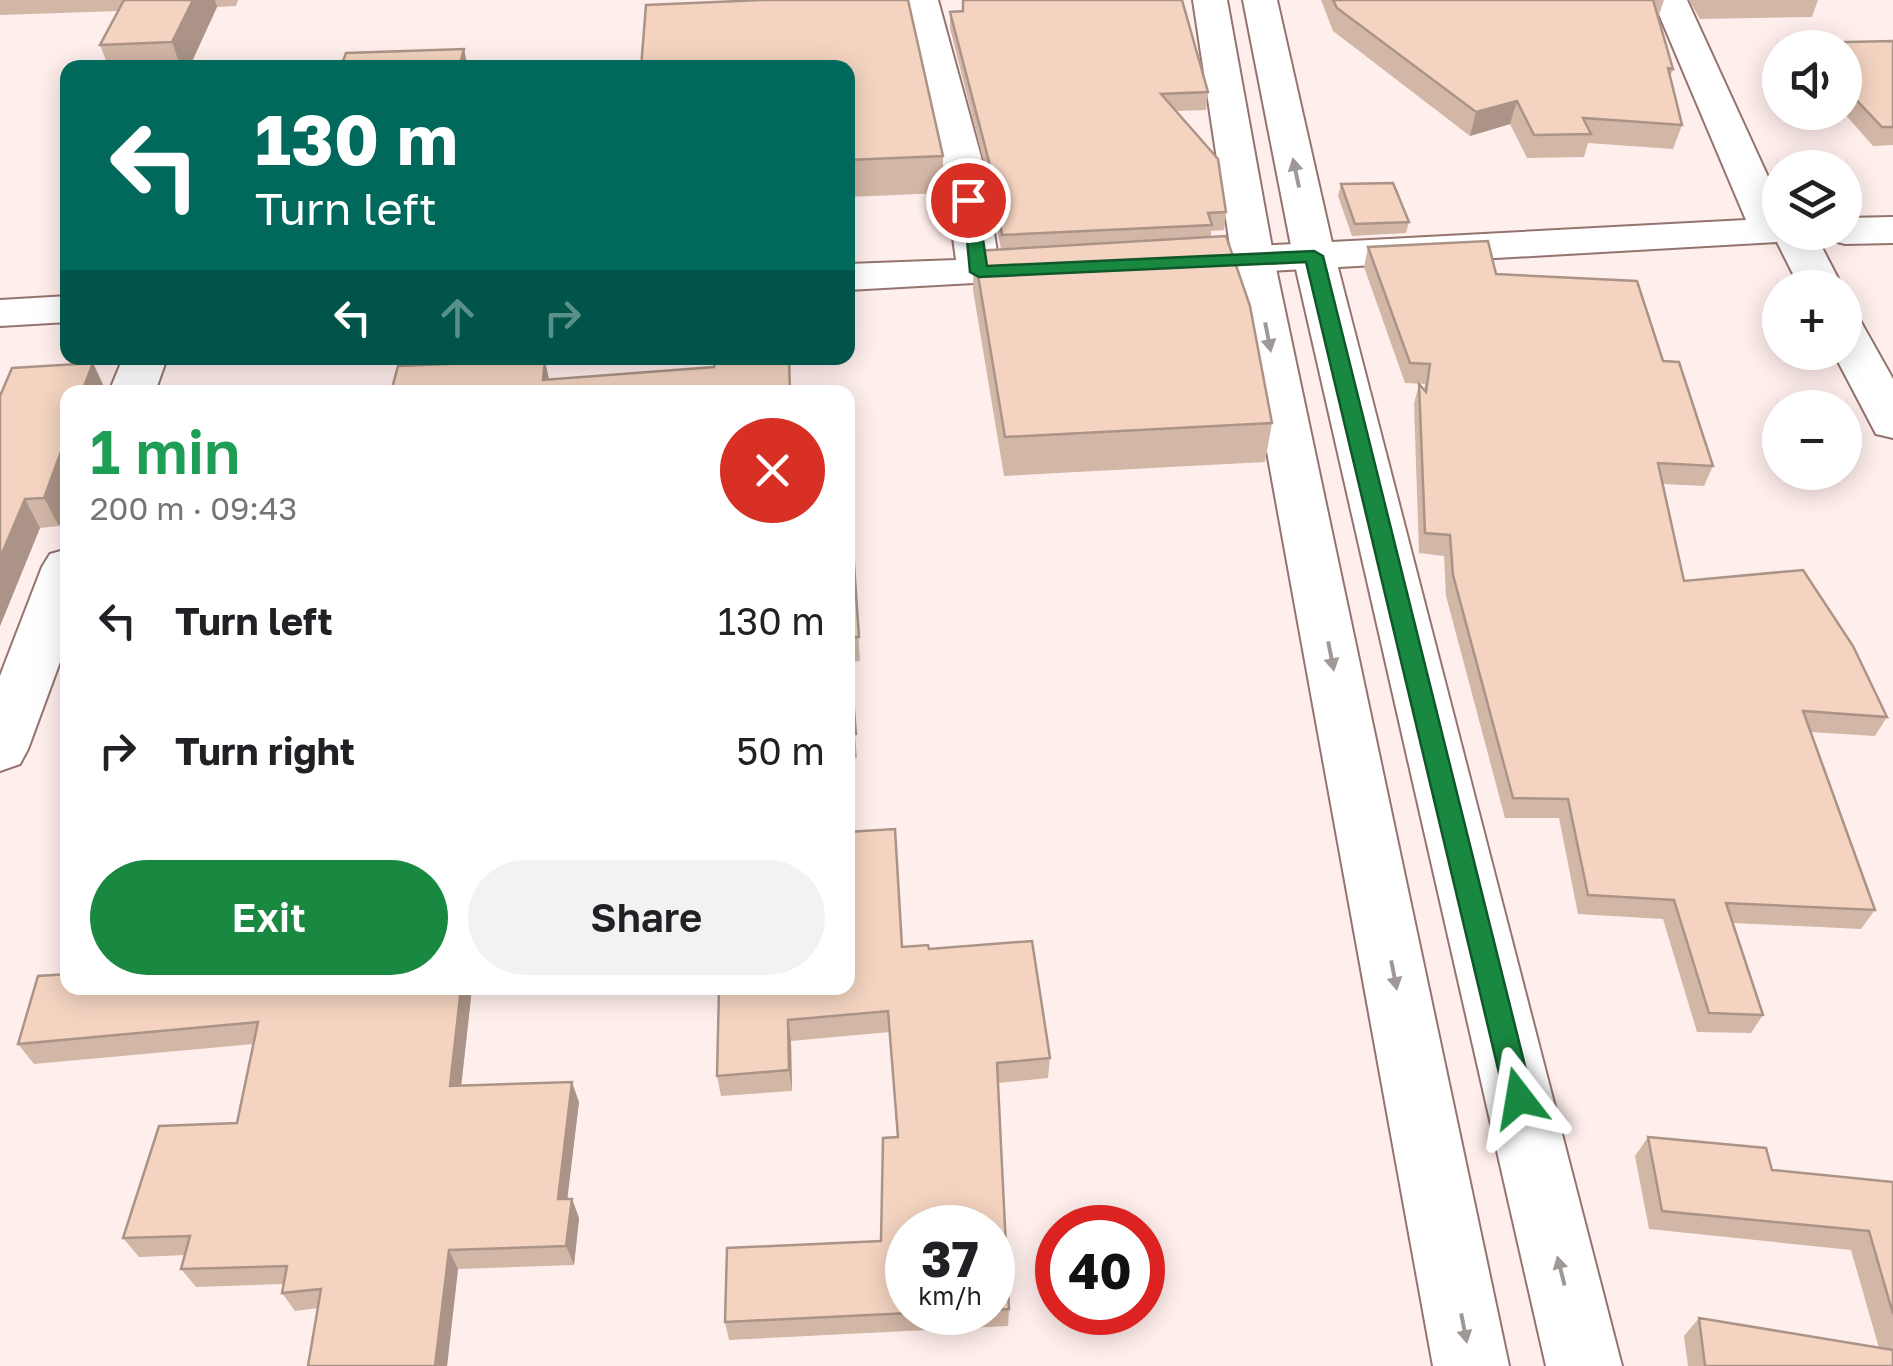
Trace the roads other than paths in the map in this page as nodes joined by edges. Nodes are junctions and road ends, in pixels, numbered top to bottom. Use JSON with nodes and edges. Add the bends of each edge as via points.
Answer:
{"nodes":[{"id":1,"x":921,"y":0,"type":"edge"},
{"id":2,"x":1210,"y":0,"type":"edge"},
{"id":3,"x":1260,"y":0,"type":"edge"},
{"id":4,"x":1670,"y":0,"type":"edge"},
{"id":5,"x":1762,"y":191,"type":"edge"},
{"id":6,"x":1893,"y":230,"type":"edge"},
{"id":7,"x":1862,"y":231,"type":"edge"},
{"id":8,"x":1762,"y":233,"type":"edge"},
{"id":9,"x":1314,"y":256,"type":"junction"},
{"id":10,"x":1253,"y":259,"type":"junction"},
{"id":11,"x":1155,"y":264,"type":"edge"},
{"id":12,"x":1077,"y":268,"type":"edge"},
{"id":13,"x":979,"y":272,"type":"junction"},
{"id":14,"x":855,"y":277,"type":"edge"},
{"id":15,"x":60,"y":309,"type":"edge"},
{"id":16,"x":0,"y":312,"type":"edge"},
{"id":17,"x":1862,"y":364,"type":"edge"},
{"id":18,"x":1893,"y":423,"type":"edge"},
{"id":19,"x":60,"y":588,"type":"edge"},
{"id":20,"x":0,"y":749,"type":"edge"},
{"id":21,"x":1472,"y":1366,"type":"edge"},
{"id":22,"x":1584,"y":1366,"type":"edge"}],
"edges":[{"from":1,"to":13,"type":"street","via":[[963,164]]},
{"from":2,"to":10,"type":"street"},
{"from":9,"to":3,"type":"street","one_way":true},
{"from":4,"to":5,"type":"street"},
{"from":6,"to":7,"type":"street"},
{"from":8,"to":9,"type":"street"},
{"from":9,"to":10,"type":"street"},
{"from":22,"to":9,"type":"street","one_way":true},
{"from":10,"to":11,"type":"street"},
{"from":10,"to":21,"type":"street","one_way":true},
{"from":12,"to":13,"type":"street"},
{"from":13,"to":14,"type":"street"},
{"from":15,"to":16,"type":"street"},
{"from":17,"to":18,"type":"street"},
{"from":19,"to":20,"type":"street"}]}
